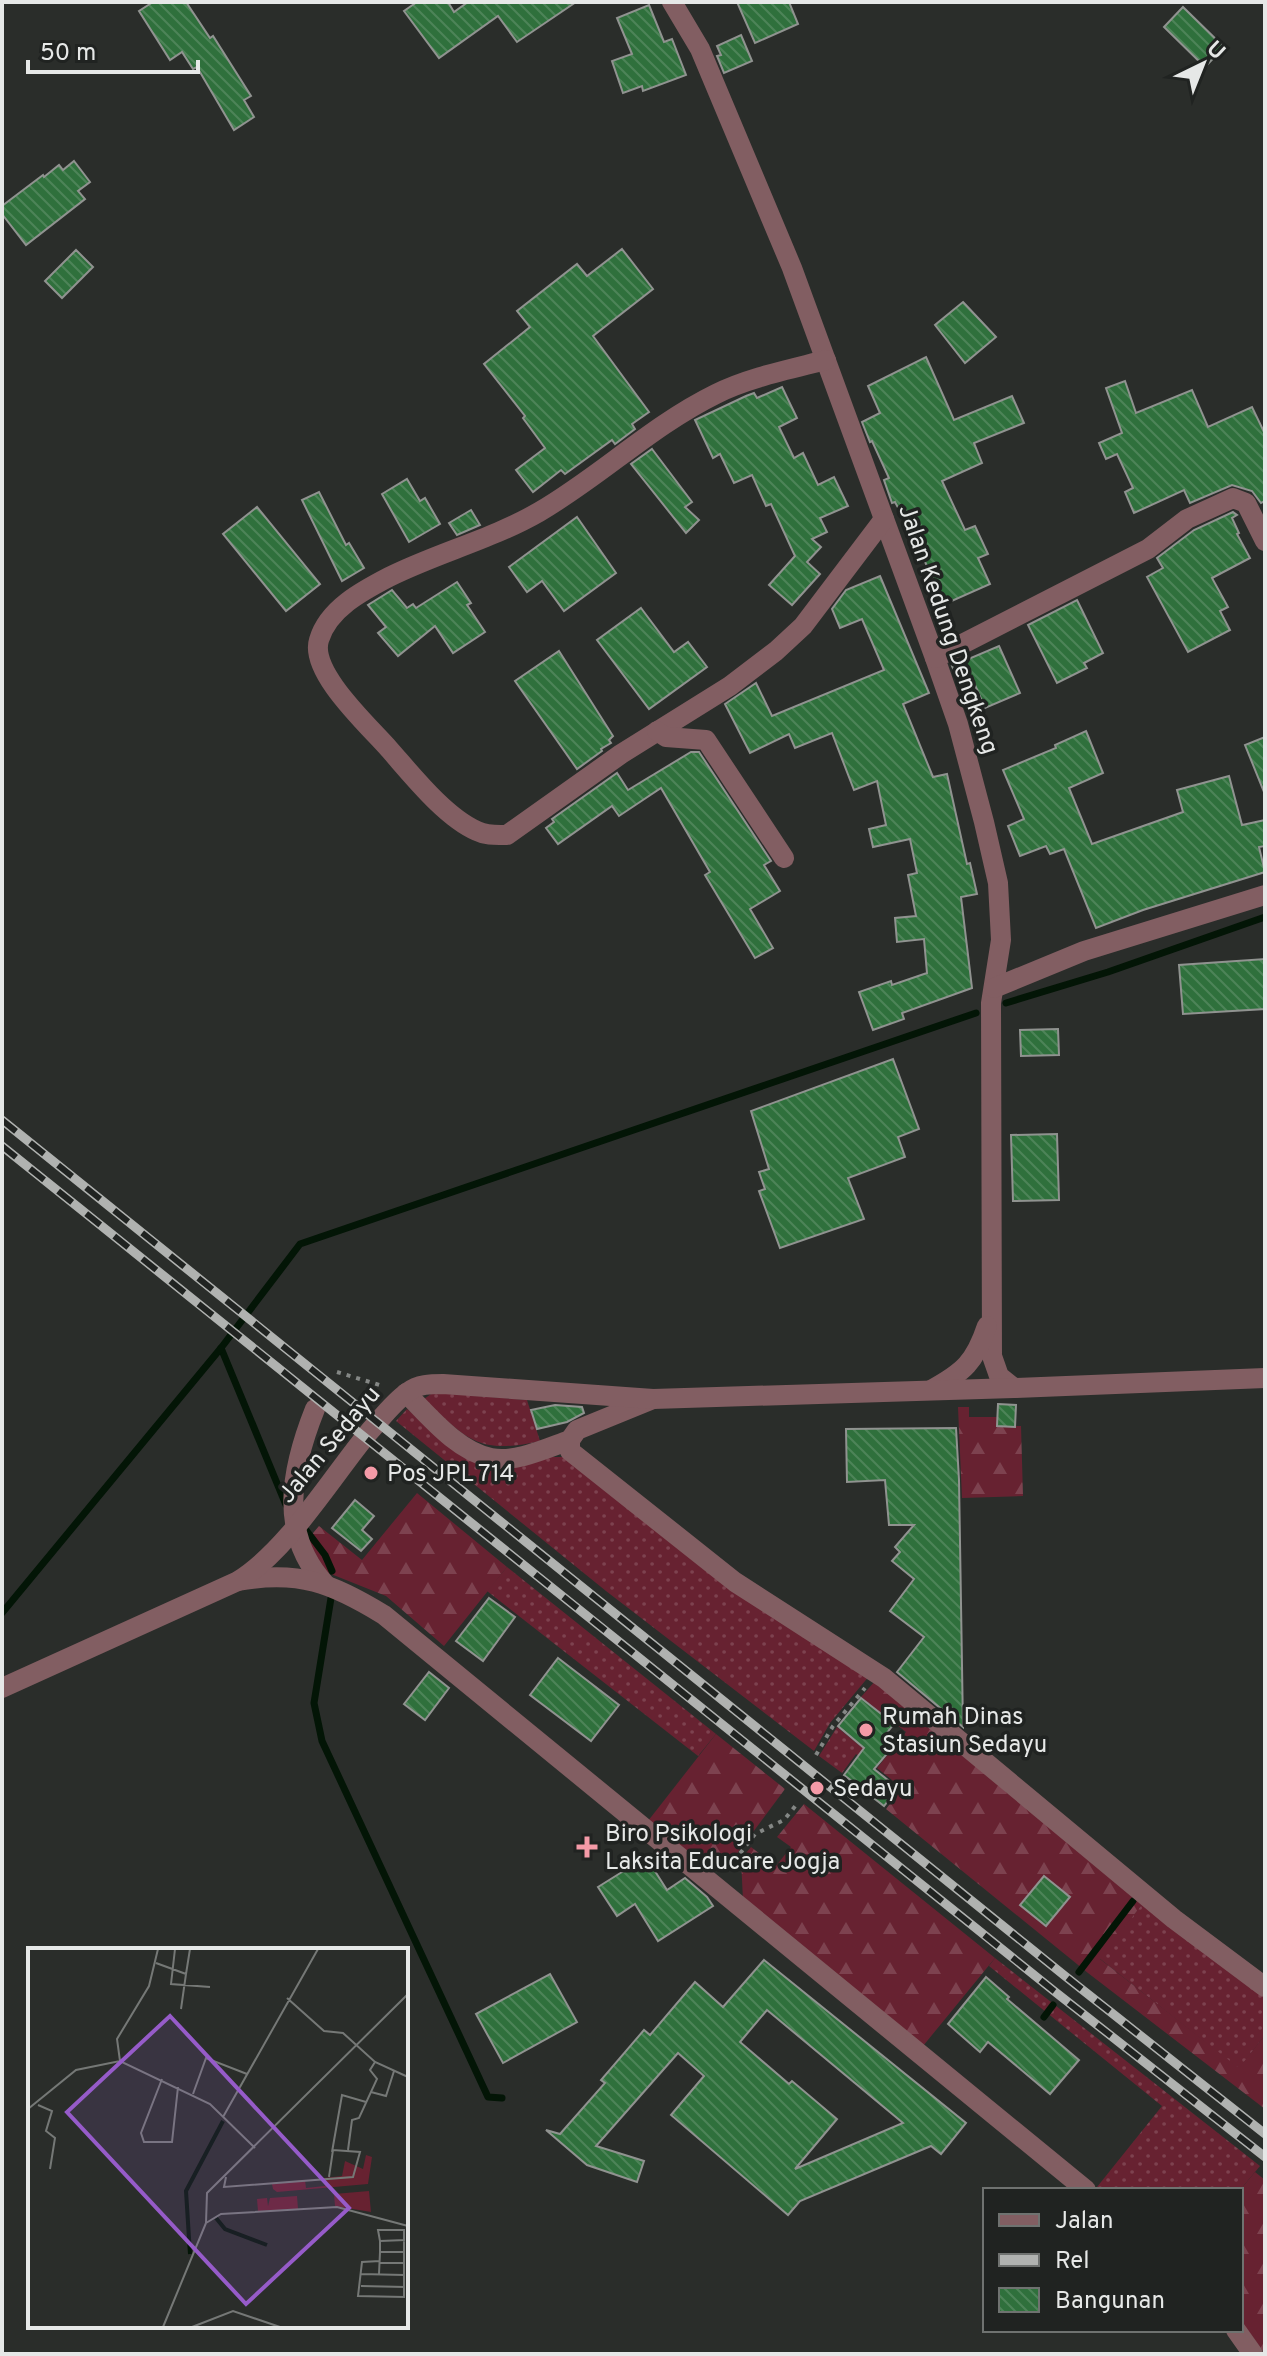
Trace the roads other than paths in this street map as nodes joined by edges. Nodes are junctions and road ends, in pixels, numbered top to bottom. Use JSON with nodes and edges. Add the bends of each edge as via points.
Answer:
{"nodes":[{"id":1,"x":672,"y":2,"type":"edge"},
{"id":2,"x":826,"y":360,"type":"junction"},
{"id":3,"x":884,"y":519,"type":"junction"},
{"id":4,"x":1265,"y":541,"type":"edge"},
{"id":5,"x":935,"y":658,"type":"junction"},
{"id":6,"x":657,"y":731,"type":"junction"},
{"id":7,"x":784,"y":858,"type":"dead end"},
{"id":8,"x":1265,"y":895,"type":"edge"},
{"id":9,"x":994,"y":988,"type":"junction"},
{"id":10,"x":991,"y":1311,"type":"junction"},
{"id":11,"x":1265,"y":1378,"type":"edge"},
{"id":12,"x":1014,"y":1388,"type":"junction"},
{"id":13,"x":931,"y":1390,"type":"junction"},
{"id":14,"x":406,"y":1393,"type":"junction"},
{"id":15,"x":653,"y":1399,"type":"junction"},
{"id":16,"x":315,"y":1409,"type":"dead end"},
{"id":17,"x":570,"y":1440,"type":"junction"},
{"id":18,"x":294,"y":1526,"type":"junction"},
{"id":19,"x":238,"y":1581,"type":"junction"},
{"id":20,"x":325,"y":1584,"type":"junction"},
{"id":21,"x":2,"y":1688,"type":"edge"},
{"id":22,"x":1265,"y":1987,"type":"edge"},
{"id":23,"x":1084,"y":2188,"type":"edge"},
{"id":24,"x":1237,"y":2332,"type":"edge"},
{"id":25,"x":1253,"y":2354,"type":"edge"}],
"edges":[{"from":1,"to":2,"type":"street","name":"Jalan Kedung Dengkeng","via":[[700,49]]},
{"from":2,"to":3,"type":"street","name":"Jalan Kedung Dengkeng"},
{"from":2,"to":6,"type":"street","via":[[718,392],[525,520],[360,592],[326,622],[317,644],[323,672],[404,766],[450,814],[491,836],[507,835]]},
{"from":3,"to":5,"type":"street","name":"Jalan Kedung Dengkeng"},
{"from":3,"to":6,"type":"street","via":[[803,626],[730,686]]},
{"from":4,"to":5,"type":"street","via":[[1246,503],[1233,498],[1187,519],[1148,549]]},
{"from":5,"to":9,"type":"street","name":"Jalan Kedung Dengkeng","via":[[958,724],[998,883],[1001,940]]},
{"from":6,"to":7,"type":"street","via":[[666,737],[706,740]]},
{"from":8,"to":9,"type":"street","via":[[1084,951]]},
{"from":9,"to":10,"type":"street","name":"Jalan Kedung Dengkeng"},
{"from":10,"to":12,"type":"street","name":"Jalan Kedung Dengkeng","via":[[995,1368]]},
{"from":10,"to":13,"type":"street","via":[[970,1363]]},
{"from":11,"to":12,"type":"street","name":"Jalan Sedayu"},
{"from":12,"to":13,"type":"street","name":"Jalan Sedayu"},
{"from":13,"to":15,"type":"street","name":"Jalan Sedayu"},
{"from":14,"to":15,"type":"street","name":"Jalan Sedayu","via":[[443,1384]]},
{"from":14,"to":17,"type":"street","via":[[456,1439],[491,1458]]},
{"from":14,"to":18,"type":"street","name":"Jalan Sedayu"},
{"from":15,"to":17,"type":"street","via":[[588,1424]]},
{"from":16,"to":18,"type":"street","via":[[295,1478]]},
{"from":17,"to":22,"type":"street","via":[[570,1451],[580,1461],[735,1582],[876,1674],[1174,1919]]},
{"from":18,"to":19,"type":"street","name":"Jalan Sedayu"},
{"from":18,"to":20,"type":"street","via":[[304,1557]]},
{"from":19,"to":20,"type":"street","via":[[286,1576]]},
{"from":19,"to":21,"type":"street","name":"Jalan Sedayu"},
{"from":20,"to":23,"type":"street","via":[[395,1623]]},
{"from":24,"to":25,"type":"street"}]}
